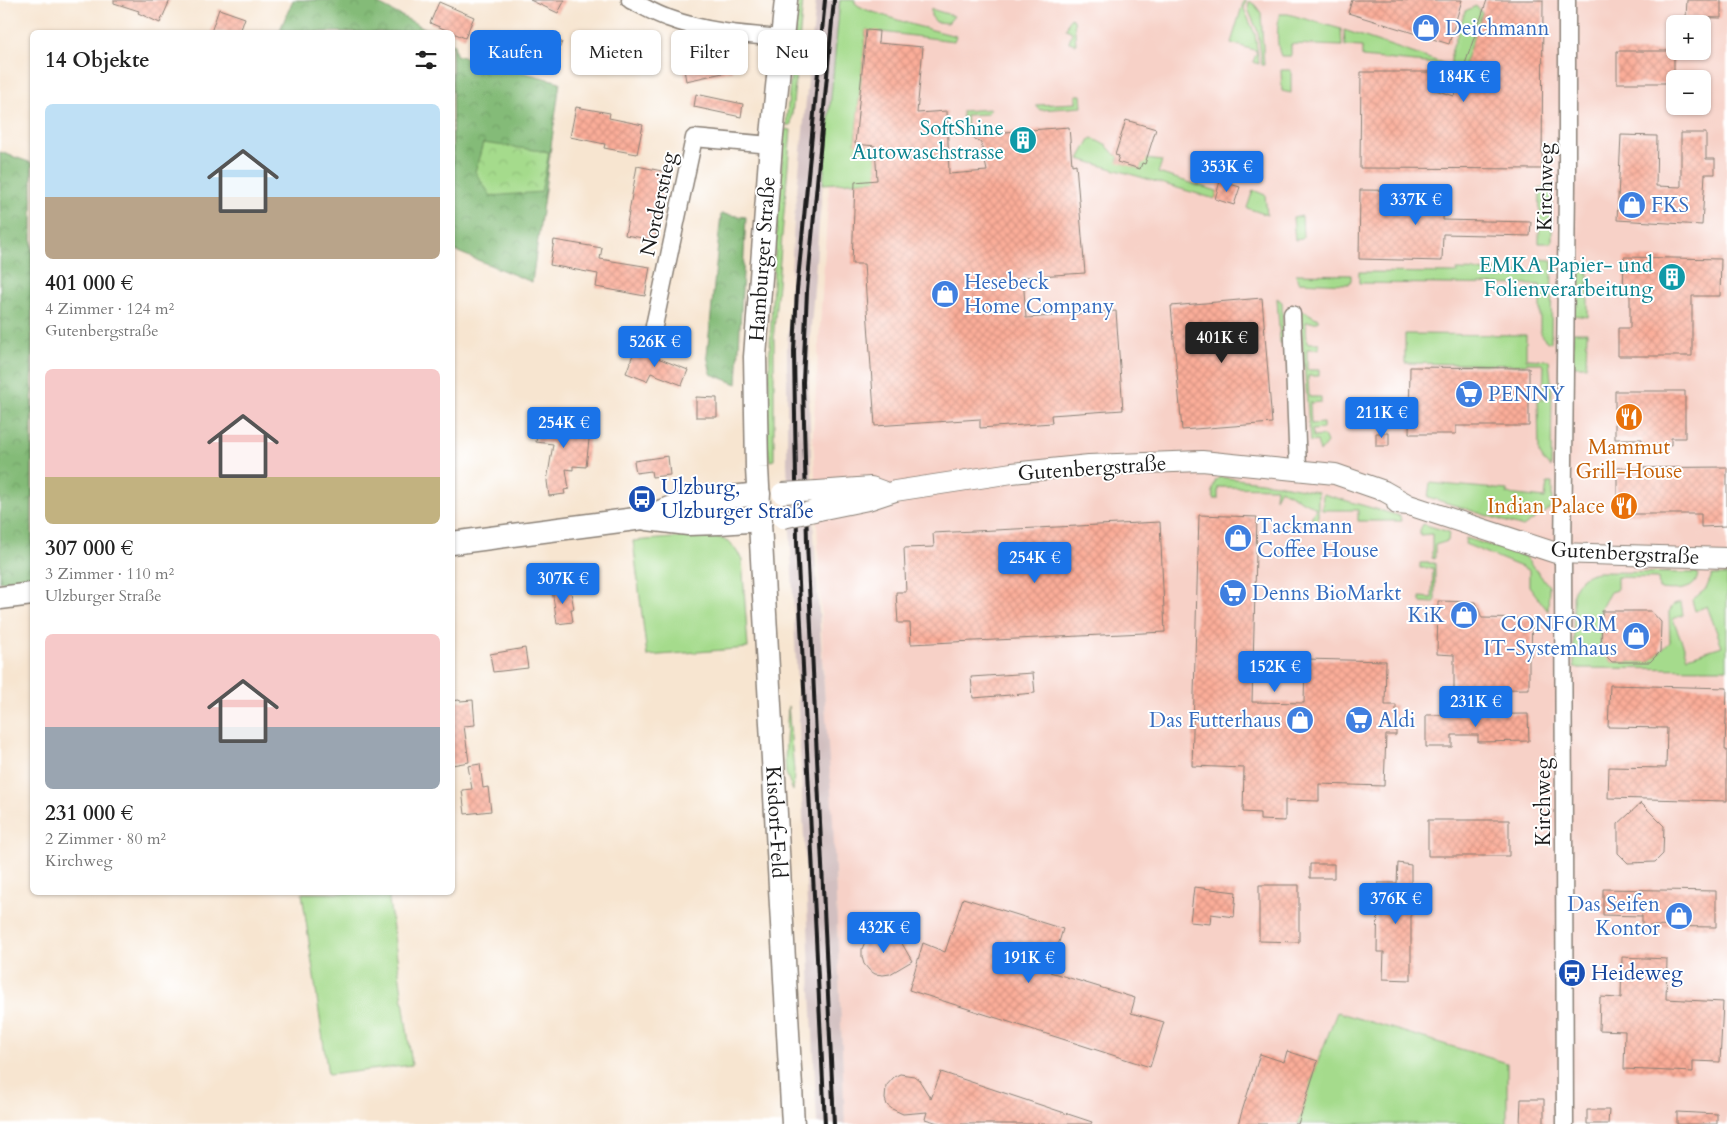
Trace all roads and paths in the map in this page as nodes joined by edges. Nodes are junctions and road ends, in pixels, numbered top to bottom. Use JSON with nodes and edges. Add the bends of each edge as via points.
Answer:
{"nodes":[{"id":1,"x":630,"y":0,"type":"edge"},
{"id":2,"x":786,"y":0,"type":"edge"},
{"id":3,"x":1568,"y":0,"type":"edge"},
{"id":4,"x":784,"y":30,"type":"edge"},
{"id":5,"x":758,"y":36,"type":"edge"},
{"id":6,"x":779,"y":75,"type":"edge"},
{"id":7,"x":771,"y":145,"type":"junction"},
{"id":8,"x":1292,"y":314,"type":"dead end"},
{"id":9,"x":654,"y":326,"type":"dead end"},
{"id":10,"x":1298,"y":469,"type":"junction"},
{"id":11,"x":759,"y":494,"type":"junction"},
{"id":12,"x":818,"y":501,"type":"junction"},
{"id":13,"x":643,"y":518,"type":"junction"},
{"id":14,"x":772,"y":519,"type":"junction"},
{"id":15,"x":455,"y":543,"type":"edge"},
{"id":16,"x":1563,"y":554,"type":"junction"},
{"id":17,"x":1727,"y":558,"type":"edge"},
{"id":18,"x":30,"y":594,"type":"edge"},
{"id":19,"x":0,"y":598,"type":"edge"},
{"id":20,"x":793,"y":1124,"type":"edge"},
{"id":21,"x":1565,"y":1124,"type":"edge"}],
"edges":[{"from":1,"to":5,"type":"street","via":[[668,18],[696,26]]},
{"from":2,"to":4,"type":"main road","name":"Hamburger Straße"},
{"from":3,"to":16,"type":"street","name":"Kirchweg"},
{"from":6,"to":7,"type":"main road","name":"Hamburger Straße"},
{"from":7,"to":9,"type":"street","name":"Norderstieg","via":[[694,138]]},
{"from":7,"to":11,"type":"main road","name":"Hamburger Straße","via":[[755,357]]},
{"from":8,"to":10,"type":"street"},
{"from":10,"to":12,"type":"street","name":"Gutenbergstraße","via":[[1202,461],[1089,465],[1012,473],[887,493],[871,487]]},
{"from":10,"to":16,"type":"street","name":"Gutenbergstraße","via":[[1335,474],[1384,491],[1409,505],[1548,552]]},
{"from":11,"to":12,"type":"street","name":"Gutenbergstraße","bridge":true,"via":[[782,493]]},
{"from":11,"to":13,"type":"main road","via":[[686,502]]},
{"from":11,"to":14,"type":"main road","name":"Hamburger Straße"},
{"from":12,"to":14,"type":"street","name":"Gutenbergstraße","bridge":true},
{"from":13,"to":14,"type":"main road","via":[[688,524]]},
{"from":13,"to":15,"type":"main road"},
{"from":14,"to":20,"type":"main road","name":"Kisdorf-Feld"},
{"from":16,"to":17,"type":"street","name":"Gutenbergstraße"},
{"from":16,"to":21,"type":"street","name":"Kirchweg"},
{"from":18,"to":19,"type":"main road"}]}
